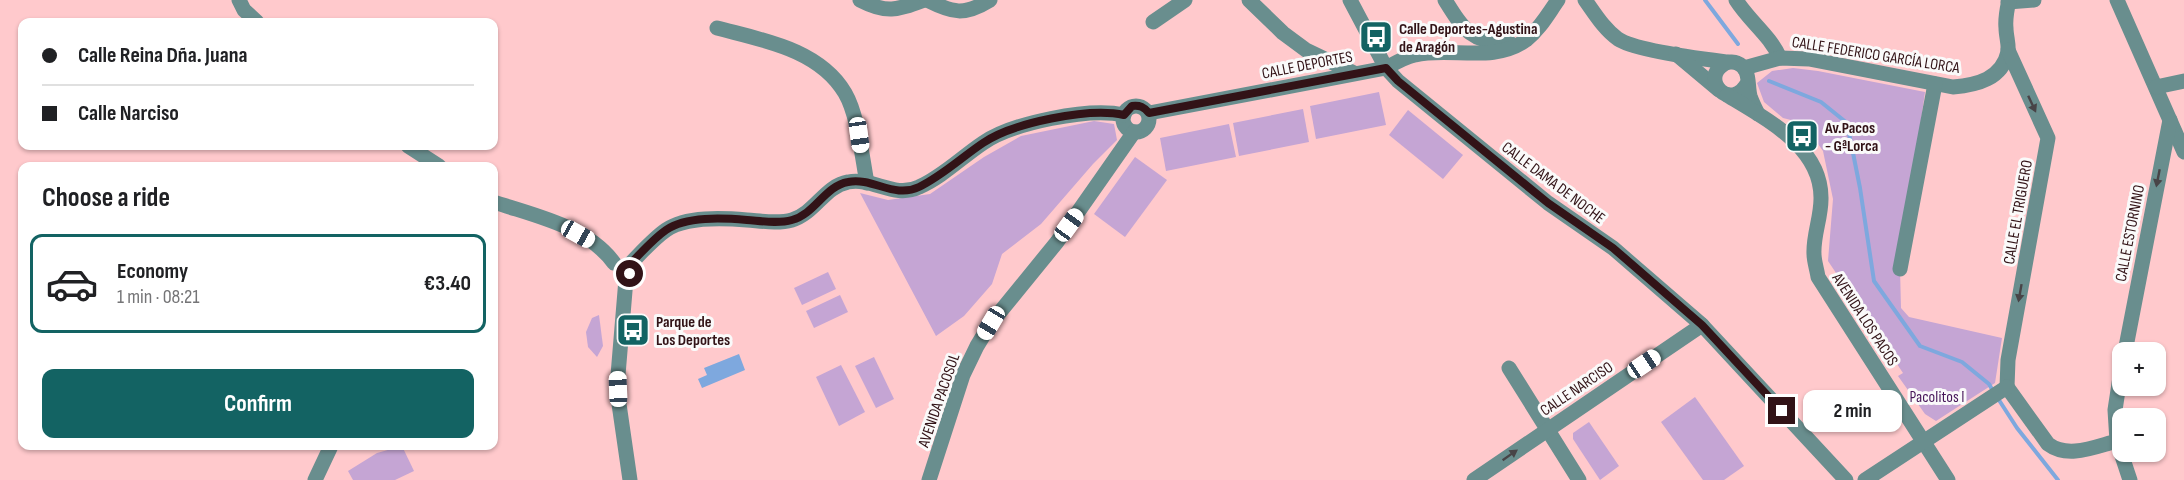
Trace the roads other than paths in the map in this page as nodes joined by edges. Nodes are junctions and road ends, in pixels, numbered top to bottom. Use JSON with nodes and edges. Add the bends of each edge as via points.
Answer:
{"nodes":[{"id":1,"x":239,"y":0,"type":"edge"},
{"id":2,"x":860,"y":0,"type":"edge"},
{"id":3,"x":926,"y":0,"type":"edge"},
{"id":4,"x":990,"y":0,"type":"edge"},
{"id":5,"x":1185,"y":0,"type":"edge"},
{"id":6,"x":1249,"y":0,"type":"edge"},
{"id":7,"x":1350,"y":0,"type":"edge"},
{"id":8,"x":1445,"y":0,"type":"edge"},
{"id":9,"x":1558,"y":0,"type":"edge"},
{"id":10,"x":1585,"y":0,"type":"edge"},
{"id":11,"x":1736,"y":0,"type":"edge"},
{"id":12,"x":2034,"y":0,"type":"edge"},
{"id":13,"x":2117,"y":0,"type":"edge"},
{"id":14,"x":2008,"y":1,"type":"edge"},
{"id":15,"x":253,"y":18,"type":"edge"},
{"id":16,"x":1153,"y":22,"type":"dead end"},
{"id":17,"x":717,"y":28,"type":"dead end"},
{"id":18,"x":1524,"y":41,"type":"junction"},
{"id":19,"x":2008,"y":50,"type":"junction"},
{"id":20,"x":1676,"y":54,"type":"junction"},
{"id":21,"x":1780,"y":58,"type":"junction"},
{"id":22,"x":1727,"y":62,"type":"junction"},
{"id":23,"x":1386,"y":68,"type":"junction"},
{"id":24,"x":1354,"y":73,"type":"junction"},
{"id":25,"x":1746,"y":75,"type":"junction"},
{"id":26,"x":2184,"y":81,"type":"edge"},
{"id":27,"x":1935,"y":84,"type":"junction"},
{"id":28,"x":2156,"y":87,"type":"junction"},
{"id":29,"x":1723,"y":93,"type":"junction"},
{"id":30,"x":1149,"y":113,"type":"junction"},
{"id":31,"x":1758,"y":114,"type":"junction"},
{"id":32,"x":1124,"y":115,"type":"junction"},
{"id":33,"x":2170,"y":120,"type":"junction"},
{"id":34,"x":1134,"y":132,"type":"junction"},
{"id":35,"x":414,"y":150,"type":"edge"},
{"id":36,"x":2184,"y":152,"type":"edge"},
{"id":37,"x":432,"y":162,"type":"edge"},
{"id":38,"x":867,"y":183,"type":"junction"},
{"id":39,"x":498,"y":203,"type":"edge"},
{"id":40,"x":1900,"y":269,"type":"dead end"},
{"id":41,"x":628,"y":271,"type":"junction"},
{"id":42,"x":1702,"y":325,"type":"junction"},
{"id":43,"x":2127,"y":342,"type":"edge"},
{"id":44,"x":1509,"y":368,"type":"dead end"},
{"id":45,"x":2007,"y":387,"type":"junction"},
{"id":46,"x":1546,"y":429,"type":"junction"},
{"id":47,"x":1923,"y":441,"type":"junction"},
{"id":48,"x":2112,"y":442,"type":"edge"},
{"id":49,"x":329,"y":450,"type":"edge"},
{"id":50,"x":2124,"y":462,"type":"edge"},
{"id":51,"x":315,"y":480,"type":"edge"},
{"id":52,"x":630,"y":480,"type":"edge"},
{"id":53,"x":930,"y":480,"type":"edge"},
{"id":54,"x":1474,"y":480,"type":"edge"},
{"id":55,"x":1579,"y":480,"type":"edge"},
{"id":56,"x":1846,"y":480,"type":"edge"},
{"id":57,"x":1865,"y":480,"type":"edge"},
{"id":58,"x":1948,"y":480,"type":"edge"},
{"id":59,"x":2130,"y":480,"type":"edge"}],
"edges":[{"from":1,"to":15,"type":"street"},
{"from":2,"to":3,"type":"street","via":[[873,7],[896,10]]},
{"from":3,"to":4,"type":"street","via":[[949,11],[974,10]]},
{"from":5,"to":16,"type":"street"},
{"from":6,"to":24,"type":"street","via":[[1306,50]]},
{"from":7,"to":23,"type":"street","name":"CALLE DAMA DE NOCHE"},
{"from":8,"to":18,"type":"street","via":[[1461,26],[1473,36],[1499,42]]},
{"from":9,"to":18,"type":"street","name":"CALLE DEPORTES","via":[[1539,28]]},
{"from":10,"to":20,"type":"street","name":"AVENIDA LOS PACOS","via":[[1621,40]]},
{"from":11,"to":21,"type":"street","via":[[1773,42]]},
{"from":12,"to":14,"type":"street"},
{"from":13,"to":28,"type":"street"},
{"from":14,"to":19,"type":"street"},
{"from":17,"to":38,"type":"street","via":[[799,52],[827,71],[846,94],[859,135]]},
{"from":18,"to":23,"type":"street","name":"CALLE DEPORTES","via":[[1484,53],[1416,54]]},
{"from":19,"to":27,"type":"street","name":"CALLE FEDERICO GARCÍA LORCA","via":[[1994,76],[1974,85]]},
{"from":19,"to":45,"type":"street","name":"CALLE EL TRIGUERO","one_way":true,"via":[[2048,138],[2008,360]]},
{"from":20,"to":22,"type":"street","name":"AVENIDA LOS PACOS"},
{"from":20,"to":29,"type":"street","name":"AVENIDA LOS PACOS"},
{"from":21,"to":25,"type":"street","name":"CALLE FEDERICO GARCÍA LORCA"},
{"from":21,"to":27,"type":"street","name":"CALLE FEDERICO GARCÍA LORCA","via":[[1809,59]]},
{"from":22,"to":25,"type":"street","via":[[1736,62]]},
{"from":22,"to":29,"type":"street","via":[[1717,69],[1714,80]]},
{"from":23,"to":24,"type":"street","name":"CALLE DEPORTES"},
{"from":23,"to":42,"type":"street","name":"CALLE DAMA DE NOCHE","via":[[1548,203],[1613,248]]},
{"from":24,"to":30,"type":"street","name":"CALLE DEPORTES"},
{"from":25,"to":29,"type":"street","via":[[1744,90],[1736,95]]},
{"from":25,"to":31,"type":"street"},
{"from":26,"to":28,"type":"street"},
{"from":27,"to":40,"type":"street"},
{"from":28,"to":33,"type":"street"},
{"from":29,"to":31,"type":"street","name":"AVENIDA LOS PACOS"},
{"from":30,"to":32,"type":"street","via":[[1139,105],[1132,106]]},
{"from":30,"to":34,"type":"street","via":[[1146,127]]},
{"from":31,"to":47,"type":"street","name":"AVENIDA LOS PACOS","via":[[1807,155],[1821,198],[1814,254],[1818,277]]},
{"from":32,"to":34,"type":"street","via":[[1127,129]]},
{"from":32,"to":38,"type":"street","via":[[1104,112],[1020,126],[985,141],[921,186],[906,192]]},
{"from":33,"to":36,"type":"street"},
{"from":33,"to":43,"type":"street","name":"CALLE ESTORNINO","one_way":true},
{"from":34,"to":53,"type":"street","name":"AVENIDA PACOSOL","via":[[977,346],[963,375]]},
{"from":35,"to":37,"type":"street"},
{"from":38,"to":41,"type":"street","via":[[838,185],[818,204],[795,219],[782,222],[725,218],[695,220],[667,229]]},
{"from":39,"to":41,"type":"street","via":[[561,225],[596,244],[614,263],[613,276],[619,279]]},
{"from":41,"to":52,"type":"street","via":[[618,375]]},
{"from":42,"to":46,"type":"street","name":"CALLE NARCISO"},
{"from":42,"to":56,"type":"street"},
{"from":44,"to":46,"type":"street"},
{"from":45,"to":47,"type":"street"},
{"from":45,"to":48,"type":"street","via":[[2057,451],[2067,453]]},
{"from":54,"to":46,"type":"street","name":"CALLE NARCISO","one_way":true},
{"from":46,"to":55,"type":"street"},
{"from":47,"to":57,"type":"street"},
{"from":47,"to":58,"type":"street","name":"AVENIDA LOS PACOS"},
{"from":49,"to":51,"type":"street"},
{"from":50,"to":59,"type":"street"}]}
